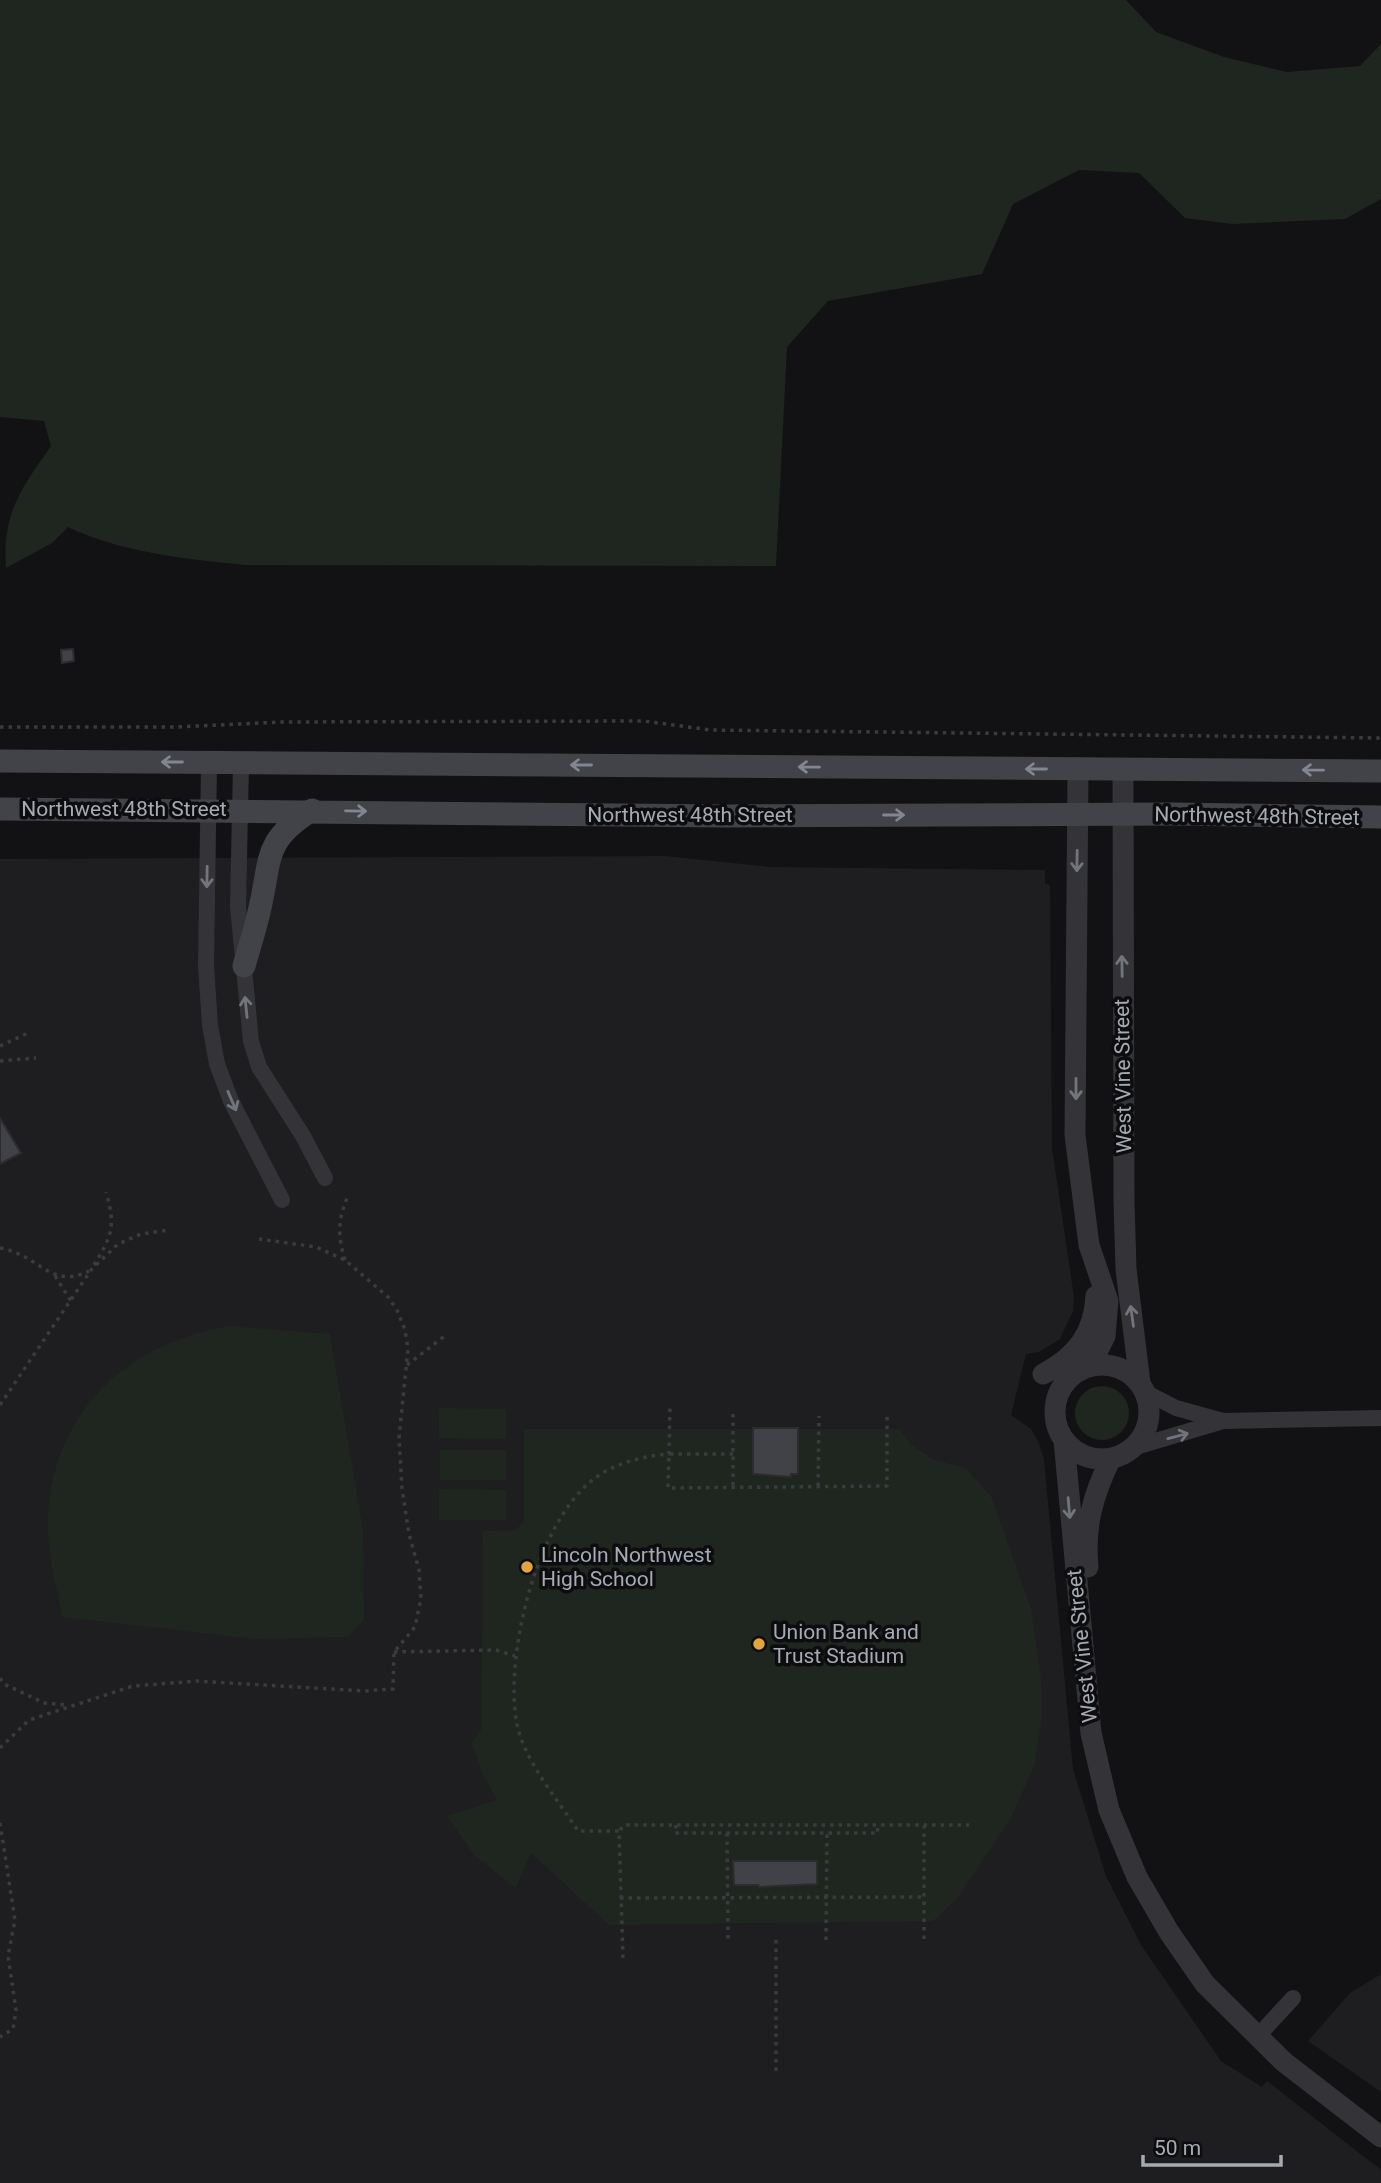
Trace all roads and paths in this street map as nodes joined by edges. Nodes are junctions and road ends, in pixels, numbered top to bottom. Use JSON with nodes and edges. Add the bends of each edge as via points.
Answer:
{"nodes":[{"id":1,"x":0,"y":727,"type":"edge"},
{"id":2,"x":1381,"y":738,"type":"edge"},
{"id":3,"x":0,"y":761,"type":"edge"},
{"id":4,"x":209,"y":763,"type":"junction"},
{"id":5,"x":241,"y":763,"type":"junction"},
{"id":6,"x":1078,"y":768,"type":"junction"},
{"id":7,"x":1123,"y":769,"type":"junction"},
{"id":8,"x":1381,"y":771,"type":"edge"},
{"id":9,"x":0,"y":808,"type":"edge"},
{"id":10,"x":208,"y":809,"type":"junction"},
{"id":11,"x":239,"y":810,"type":"junction"},
{"id":12,"x":312,"y":810,"type":"junction"},
{"id":13,"x":1077,"y":814,"type":"junction"},
{"id":14,"x":1122,"y":815,"type":"junction"},
{"id":15,"x":1381,"y":817,"type":"edge"},
{"id":16,"x":244,"y":966,"type":"junction"},
{"id":17,"x":30,"y":1031,"type":"dead end"},
{"id":18,"x":0,"y":1046,"type":"edge"},
{"id":19,"x":37,"y":1058,"type":"dead end"},
{"id":20,"x":0,"y":1060,"type":"edge"},
{"id":21,"x":325,"y":1178,"type":"dead end"},
{"id":22,"x":106,"y":1192,"type":"dead end"},
{"id":23,"x":349,"y":1194,"type":"dead end"},
{"id":24,"x":282,"y":1200,"type":"dead end"},
{"id":25,"x":169,"y":1230,"type":"dead end"},
{"id":26,"x":259,"y":1239,"type":"dead end"},
{"id":27,"x":0,"y":1248,"type":"edge"},
{"id":28,"x":345,"y":1260,"type":"junction"},
{"id":29,"x":1096,"y":1269,"type":"junction"},
{"id":30,"x":91,"y":1270,"type":"junction"},
{"id":31,"x":55,"y":1276,"type":"junction"},
{"id":32,"x":71,"y":1301,"type":"junction"},
{"id":33,"x":446,"y":1335,"type":"dead end"},
{"id":34,"x":1090,"y":1366,"type":"junction"},
{"id":35,"x":406,"y":1367,"type":"junction"},
{"id":36,"x":1043,"y":1374,"type":"dead end"},
{"id":37,"x":1142,"y":1387,"type":"junction"},
{"id":38,"x":670,"y":1404,"type":"dead end"},
{"id":39,"x":0,"y":1405,"type":"edge"},
{"id":40,"x":887,"y":1413,"type":"dead end"},
{"id":41,"x":733,"y":1414,"type":"dead end"},
{"id":42,"x":819,"y":1416,"type":"dead end"},
{"id":43,"x":1381,"y":1418,"type":"edge"},
{"id":44,"x":1223,"y":1421,"type":"junction"},
{"id":45,"x":1064,"y":1440,"type":"junction"},
{"id":46,"x":1132,"y":1448,"type":"junction"},
{"id":47,"x":669,"y":1454,"type":"junction"},
{"id":48,"x":733,"y":1454,"type":"junction"},
{"id":49,"x":1111,"y":1458,"type":"junction"},
{"id":50,"x":818,"y":1486,"type":"junction"},
{"id":51,"x":733,"y":1487,"type":"junction"},
{"id":52,"x":394,"y":1652,"type":"junction"},
{"id":53,"x":515,"y":1656,"type":"junction"},
{"id":54,"x":0,"y":1678,"type":"edge"},
{"id":55,"x":72,"y":1705,"type":"junction"},
{"id":56,"x":0,"y":1748,"type":"edge"},
{"id":57,"x":1109,"y":1810,"type":"junction"},
{"id":58,"x":0,"y":1823,"type":"edge"},
{"id":59,"x":676,"y":1825,"type":"junction"},
{"id":60,"x":924,"y":1825,"type":"junction"},
{"id":61,"x":969,"y":1825,"type":"dead end"},
{"id":62,"x":877,"y":1826,"type":"junction"},
{"id":63,"x":619,"y":1831,"type":"junction"},
{"id":64,"x":727,"y":1833,"type":"junction"},
{"id":65,"x":827,"y":1833,"type":"junction"},
{"id":66,"x":727,"y":1896,"type":"junction"},
{"id":67,"x":826,"y":1897,"type":"junction"},
{"id":68,"x":924,"y":1897,"type":"junction"},
{"id":69,"x":620,"y":1898,"type":"junction"},
{"id":70,"x":728,"y":1940,"type":"dead end"},
{"id":71,"x":776,"y":1940,"type":"dead end"},
{"id":72,"x":826,"y":1940,"type":"dead end"},
{"id":73,"x":924,"y":1940,"type":"dead end"},
{"id":74,"x":623,"y":1958,"type":"dead end"},
{"id":75,"x":1293,"y":1998,"type":"dead end"},
{"id":76,"x":0,"y":2037,"type":"edge"},
{"id":77,"x":1257,"y":2037,"type":"junction"},
{"id":78,"x":776,"y":2072,"type":"dead end"},
{"id":79,"x":1381,"y":2137,"type":"edge"}],
"edges":[{"from":1,"to":2,"type":"path","via":[[643,721],[711,730]]},
{"from":4,"to":3,"type":"main road","one_way":true},
{"from":4,"to":5,"type":"main road"},
{"from":4,"to":10,"type":"street"},
{"from":6,"to":5,"type":"main road","one_way":true},
{"from":5,"to":11,"type":"street"},
{"from":6,"to":7,"type":"main road"},
{"from":6,"to":13,"type":"street"},
{"from":8,"to":7,"type":"main road","one_way":true},
{"from":7,"to":14,"type":"street","name":"West Vine Street"},
{"from":9,"to":10,"type":"main road","name":"Northwest 48th Street"},
{"from":10,"to":11,"type":"main road","name":"Northwest 48th Street"},
{"from":10,"to":24,"type":"street","one_way":true,"via":[[210,1025],[231,1101]]},
{"from":11,"to":12,"type":"main road","name":"Northwest 48th Street"},
{"from":11,"to":16,"type":"street","via":[[238,907]]},
{"from":12,"to":13,"type":"main road","name":"Northwest 48th Street","one_way":true,"via":[[715,816]]},
{"from":12,"to":16,"type":"main road","via":[[287,827],[273,845]]},
{"from":13,"to":14,"type":"main road","name":"Northwest 48th Street"},
{"from":13,"to":29,"type":"street","one_way":true,"via":[[1075,1135],[1080,1190]]},
{"from":14,"to":15,"type":"main road","name":"Northwest 48th Street"},
{"from":37,"to":14,"type":"street","name":"West Vine Street","one_way":true,"via":[[1126,1256]]},
{"from":21,"to":16,"type":"street","one_way":true,"via":[[259,1067],[245,1005]]},
{"from":17,"to":18,"type":"path"},
{"from":19,"to":20,"type":"path"},
{"from":22,"to":30,"type":"path","via":[[113,1214],[111,1238]]},
{"from":23,"to":28,"type":"path","via":[[340,1213]]},
{"from":25,"to":30,"type":"path","via":[[141,1234],[118,1244]]},
{"from":26,"to":28,"type":"path","via":[[316,1247]]},
{"from":27,"to":31,"type":"path","via":[[34,1260]]},
{"from":28,"to":35,"type":"path","via":[[397,1310],[406,1340]]},
{"from":29,"to":34,"type":"street","via":[[1108,1301],[1107,1321]]},
{"from":29,"to":36,"type":"street","via":[[1096,1312],[1090,1331],[1065,1363]]},
{"from":30,"to":31,"type":"path","via":[[74,1278]]},
{"from":30,"to":32,"type":"path"},
{"from":31,"to":32,"type":"path"},
{"from":32,"to":39,"type":"path"},
{"from":33,"to":35,"type":"path"},
{"from":34,"to":37,"type":"street","via":[[1118,1367]]},
{"from":34,"to":45,"type":"street","via":[[1072,1375],[1057,1398],[1057,1425]]},
{"from":35,"to":52,"type":"path","via":[[399,1438],[421,1598],[415,1627]]},
{"from":37,"to":44,"type":"street","via":[[1177,1408]]},
{"from":37,"to":46,"type":"street","via":[[1149,1406],[1148,1422]]},
{"from":38,"to":47,"type":"path"},
{"from":40,"to":50,"type":"path","via":[[887,1486]]},
{"from":41,"to":48,"type":"path"},
{"from":42,"to":50,"type":"path"},
{"from":43,"to":44,"type":"street"},
{"from":46,"to":44,"type":"street","one_way":true},
{"from":45,"to":49,"type":"street","via":[[1085,1456]]},
{"from":45,"to":57,"type":"street","name":"West Vine Street","one_way":true,"via":[[1091,1733]]},
{"from":46,"to":49,"type":"street"},
{"from":47,"to":48,"type":"path"},
{"from":47,"to":51,"type":"path","via":[[668,1488]]},
{"from":47,"to":53,"type":"path","via":[[632,1460],[591,1482],[571,1504],[526,1599]]},
{"from":48,"to":51,"type":"path"},
{"from":49,"to":57,"type":"street","name":"West Vine Street","via":[[1091,1506],[1086,1542]]},
{"from":50,"to":51,"type":"path"},
{"from":52,"to":53,"type":"path","via":[[496,1650]]},
{"from":52,"to":55,"type":"path","via":[[393,1689],[197,1681],[133,1686]]},
{"from":53,"to":63,"type":"path","via":[[517,1722],[531,1756],[578,1831]]},
{"from":54,"to":55,"type":"path","via":[[44,1703]]},
{"from":55,"to":56,"type":"path","via":[[29,1720]]},
{"from":57,"to":77,"type":"street","name":"West Vine Street","via":[[1137,1877],[1168,1932],[1205,1983]]},
{"from":58,"to":76,"type":"path","via":[[15,1920],[8,1956],[16,2010],[13,2029]]},
{"from":59,"to":62,"type":"path"},
{"from":59,"to":63,"type":"path","via":[[624,1825]]},
{"from":59,"to":64,"type":"path","via":[[675,1833]]},
{"from":60,"to":61,"type":"path"},
{"from":60,"to":62,"type":"path"},
{"from":60,"to":68,"type":"path"},
{"from":62,"to":65,"type":"path","via":[[878,1833]]},
{"from":63,"to":69,"type":"path"},
{"from":64,"to":65,"type":"path"},
{"from":64,"to":66,"type":"path"},
{"from":65,"to":67,"type":"path"},
{"from":66,"to":67,"type":"path"},
{"from":66,"to":69,"type":"path"},
{"from":66,"to":70,"type":"path"},
{"from":67,"to":68,"type":"path"},
{"from":67,"to":72,"type":"path"},
{"from":68,"to":73,"type":"path"},
{"from":69,"to":74,"type":"path"},
{"from":71,"to":78,"type":"path"},
{"from":75,"to":77,"type":"street"},
{"from":77,"to":79,"type":"street","name":"West Vine Street"}]}
